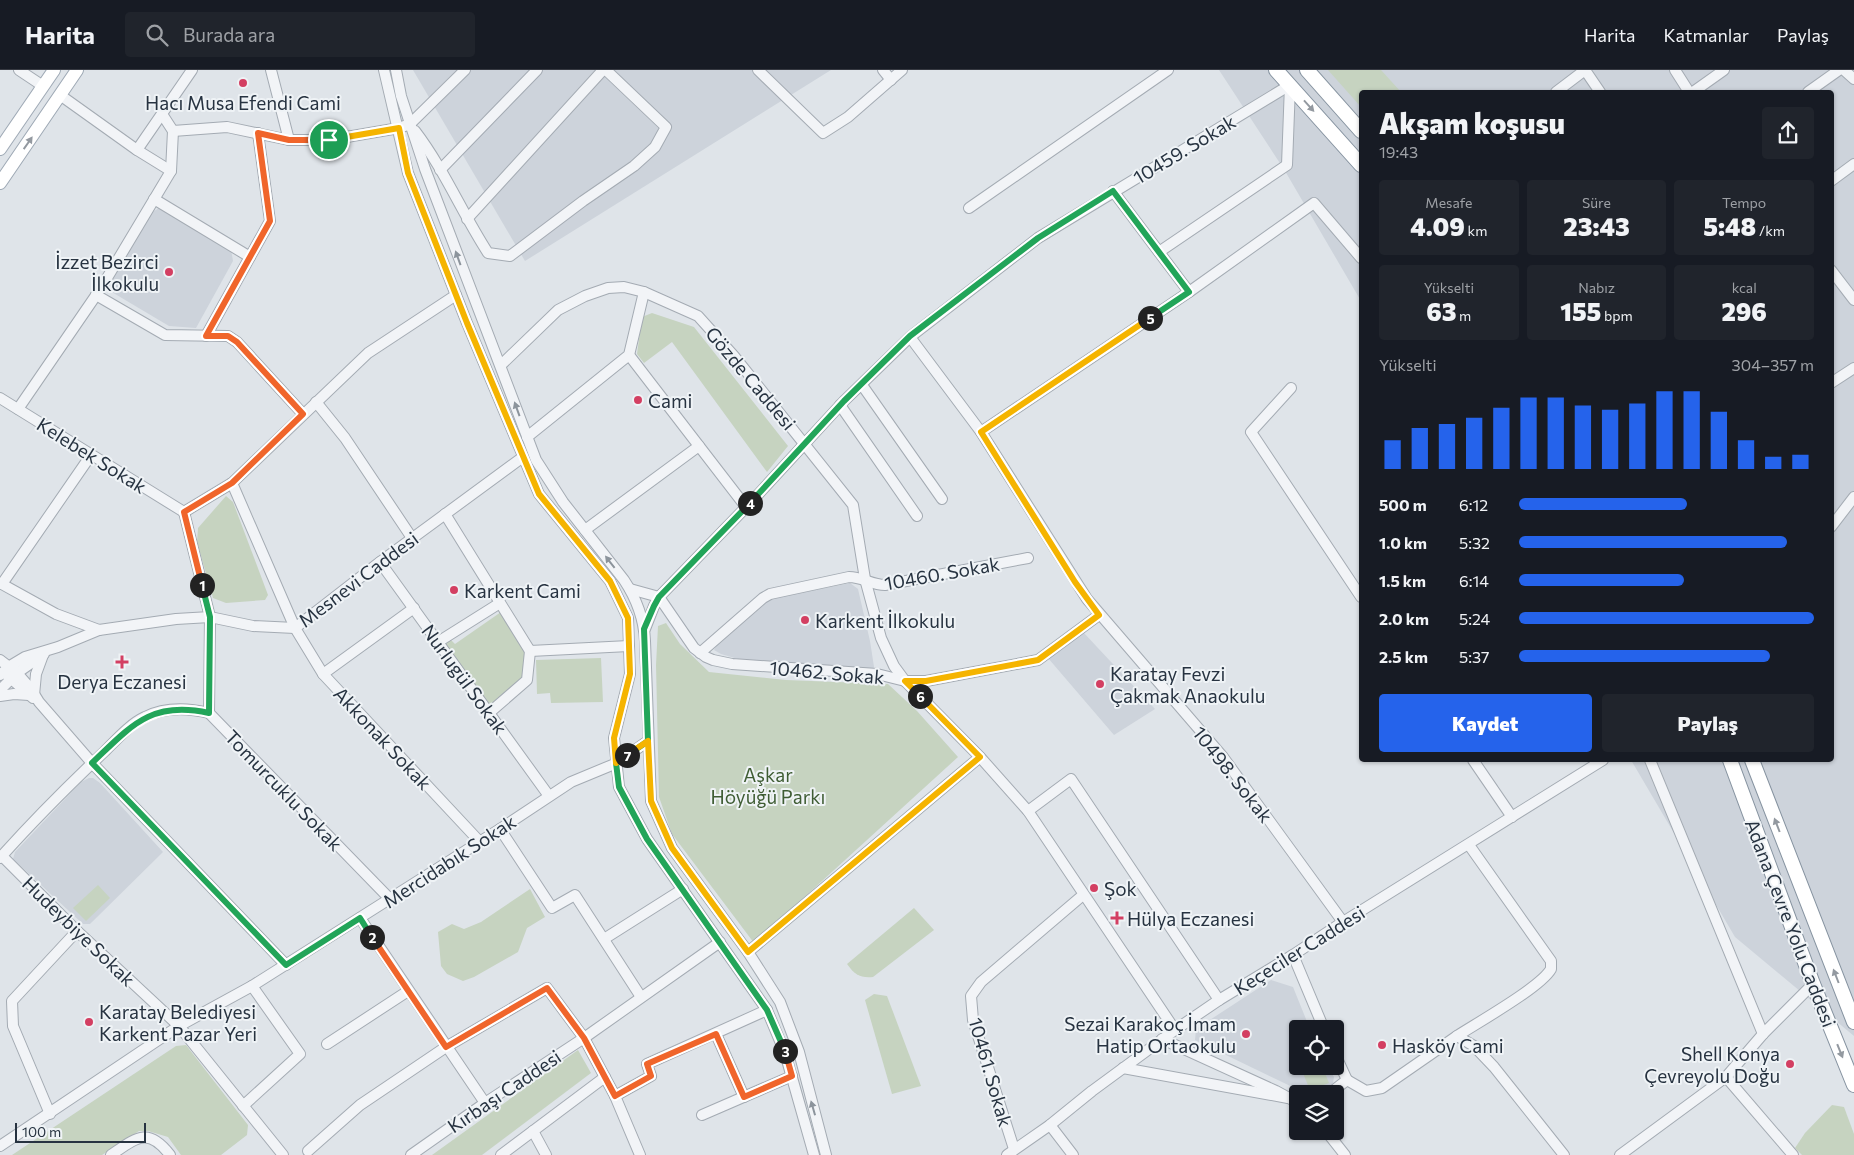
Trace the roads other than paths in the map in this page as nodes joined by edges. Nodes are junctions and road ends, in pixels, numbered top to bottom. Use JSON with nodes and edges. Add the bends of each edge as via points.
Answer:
{"nodes":[{"id":1,"x":19,"y":70,"type":"edge"},
{"id":2,"x":54,"y":70,"type":"edge"},
{"id":3,"x":77,"y":70,"type":"edge"},
{"id":4,"x":192,"y":70,"type":"edge"},
{"id":5,"x":271,"y":70,"type":"edge"},
{"id":6,"x":384,"y":70,"type":"edge"},
{"id":7,"x":396,"y":70,"type":"edge"},
{"id":8,"x":465,"y":70,"type":"edge"},
{"id":9,"x":537,"y":70,"type":"edge"},
{"id":10,"x":605,"y":70,"type":"edge"},
{"id":11,"x":882,"y":70,"type":"edge"},
{"id":12,"x":902,"y":70,"type":"edge"},
{"id":13,"x":1168,"y":70,"type":"edge"},
{"id":14,"x":1276,"y":70,"type":"edge"},
{"id":15,"x":1307,"y":70,"type":"edge"},
{"id":16,"x":1585,"y":70,"type":"edge"},
{"id":17,"x":1675,"y":70,"type":"edge"},
{"id":18,"x":1724,"y":70,"type":"edge"},
{"id":19,"x":1839,"y":70,"type":"edge"},
{"id":20,"x":1844,"y":70,"type":"edge"},
{"id":21,"x":764,"y":72,"type":"edge"},
{"id":22,"x":1854,"y":79,"type":"edge"},
{"id":23,"x":891,"y":80,"type":"junction"},
{"id":24,"x":1290,"y":85,"type":"junction"},
{"id":25,"x":43,"y":86,"type":"junction"},
{"id":26,"x":1559,"y":90,"type":"edge"},
{"id":27,"x":1599,"y":90,"type":"edge"},
{"id":28,"x":1688,"y":90,"type":"edge"},
{"id":29,"x":1696,"y":90,"type":"edge"},
{"id":30,"x":1811,"y":90,"type":"edge"},
{"id":31,"x":60,"y":95,"type":"junction"},
{"id":32,"x":162,"y":114,"type":"junction"},
{"id":33,"x":410,"y":124,"type":"junction"},
{"id":34,"x":399,"y":128,"type":"junction"},
{"id":35,"x":1359,"y":129,"type":"edge"},
{"id":36,"x":173,"y":131,"type":"junction"},
{"id":37,"x":258,"y":133,"type":"junction"},
{"id":38,"x":289,"y":140,"type":"junction"},
{"id":39,"x":0,"y":149,"type":"edge"},
{"id":40,"x":137,"y":150,"type":"junction"},
{"id":41,"x":1359,"y":163,"type":"edge"},
{"id":42,"x":1854,"y":164,"type":"edge"},
{"id":43,"x":440,"y":170,"type":"junction"},
{"id":44,"x":171,"y":171,"type":"junction"},
{"id":45,"x":1834,"y":178,"type":"edge"},
{"id":46,"x":0,"y":183,"type":"edge"},
{"id":47,"x":1113,"y":191,"type":"junction"},
{"id":48,"x":154,"y":200,"type":"junction"},
{"id":49,"x":969,"y":208,"type":"dead end"},
{"id":50,"x":467,"y":219,"type":"junction"},
{"id":51,"x":1159,"y":252,"type":"junction"},
{"id":52,"x":1359,"y":256,"type":"edge"},
{"id":53,"x":250,"y":257,"type":"junction"},
{"id":54,"x":1835,"y":282,"type":"edge"},
{"id":55,"x":644,"y":292,"type":"junction"},
{"id":56,"x":1189,"y":292,"type":"junction"},
{"id":57,"x":96,"y":295,"type":"junction"},
{"id":58,"x":456,"y":295,"type":"junction"},
{"id":59,"x":1854,"y":300,"type":"edge"},
{"id":60,"x":206,"y":336,"type":"junction"},
{"id":61,"x":910,"y":336,"type":"junction"},
{"id":62,"x":629,"y":355,"type":"junction"},
{"id":63,"x":501,"y":366,"type":"junction"},
{"id":64,"x":1854,"y":368,"type":"edge"},
{"id":65,"x":1834,"y":381,"type":"edge"},
{"id":66,"x":862,"y":385,"type":"junction"},
{"id":67,"x":1292,"y":388,"type":"dead end"},
{"id":68,"x":0,"y":398,"type":"edge"},
{"id":69,"x":316,"y":402,"type":"junction"},
{"id":70,"x":840,"y":405,"type":"junction"},
{"id":71,"x":18,"y":410,"type":"junction"},
{"id":72,"x":303,"y":414,"type":"junction"},
{"id":73,"x":981,"y":432,"type":"junction"},
{"id":74,"x":527,"y":437,"type":"junction"},
{"id":75,"x":805,"y":443,"type":"junction"},
{"id":76,"x":699,"y":446,"type":"junction"},
{"id":77,"x":91,"y":455,"type":"junction"},
{"id":78,"x":524,"y":457,"type":"junction"},
{"id":79,"x":232,"y":483,"type":"junction"},
{"id":80,"x":1854,"y":497,"type":"edge"},
{"id":81,"x":942,"y":499,"type":"dead end"},
{"id":82,"x":746,"y":508,"type":"junction"},
{"id":83,"x":184,"y":512,"type":"junction"},
{"id":84,"x":445,"y":514,"type":"junction"},
{"id":85,"x":917,"y":516,"type":"dead end"},
{"id":86,"x":1834,"y":523,"type":"edge"},
{"id":87,"x":585,"y":530,"type":"junction"},
{"id":88,"x":412,"y":538,"type":"junction"},
{"id":89,"x":1028,"y":558,"type":"dead end"},
{"id":90,"x":380,"y":562,"type":"junction"},
{"id":91,"x":865,"y":579,"type":"junction"},
{"id":92,"x":1,"y":583,"type":"edge"},
{"id":93,"x":630,"y":588,"type":"junction"},
{"id":94,"x":1359,"y":590,"type":"edge"},
{"id":95,"x":659,"y":597,"type":"junction"},
{"id":96,"x":500,"y":603,"type":"junction"},
{"id":97,"x":414,"y":608,"type":"junction"},
{"id":98,"x":1099,"y":615,"type":"junction"},
{"id":99,"x":210,"y":617,"type":"junction"},
{"id":100,"x":296,"y":628,"type":"junction"},
{"id":101,"x":644,"y":629,"type":"junction"},
{"id":102,"x":99,"y":630,"type":"junction"},
{"id":103,"x":438,"y":642,"type":"junction"},
{"id":104,"x":629,"y":646,"type":"junction"},
{"id":105,"x":58,"y":647,"type":"junction"},
{"id":106,"x":530,"y":651,"type":"junction"},
{"id":107,"x":700,"y":653,"type":"junction"},
{"id":108,"x":43,"y":655,"type":"junction"},
{"id":109,"x":0,"y":660,"type":"edge"},
{"id":110,"x":7,"y":672,"type":"edge"},
{"id":111,"x":323,"y":674,"type":"junction"},
{"id":112,"x":905,"y":681,"type":"junction"},
{"id":113,"x":0,"y":690,"type":"edge"},
{"id":114,"x":0,"y":696,"type":"edge"},
{"id":115,"x":34,"y":697,"type":"junction"},
{"id":116,"x":209,"y":713,"type":"junction"},
{"id":117,"x":489,"y":713,"type":"junction"},
{"id":118,"x":648,"y":741,"type":"junction"},
{"id":119,"x":980,"y":757,"type":"junction"},
{"id":120,"x":1474,"y":762,"type":"edge"},
{"id":121,"x":1600,"y":762,"type":"edge"},
{"id":122,"x":1651,"y":762,"type":"edge"},
{"id":123,"x":1731,"y":762,"type":"edge"},
{"id":124,"x":1753,"y":762,"type":"edge"},
{"id":125,"x":92,"y":763,"type":"junction"},
{"id":126,"x":616,"y":763,"type":"junction"},
{"id":127,"x":549,"y":796,"type":"junction"},
{"id":128,"x":1028,"y":811,"type":"junction"},
{"id":129,"x":1512,"y":817,"type":"junction"},
{"id":130,"x":500,"y":829,"type":"junction"},
{"id":131,"x":480,"y":842,"type":"junction"},
{"id":132,"x":1469,"y":845,"type":"junction"},
{"id":133,"x":1,"y":857,"type":"edge"},
{"id":134,"x":683,"y":889,"type":"junction"},
{"id":135,"x":1083,"y":895,"type":"junction"},
{"id":136,"x":390,"y":899,"type":"junction"},
{"id":137,"x":360,"y":918,"type":"junction"},
{"id":138,"x":1343,"y":922,"type":"junction"},
{"id":139,"x":77,"y":930,"type":"junction"},
{"id":140,"x":604,"y":939,"type":"junction"},
{"id":141,"x":720,"y":942,"type":"junction"},
{"id":142,"x":748,"y":952,"type":"junction"},
{"id":143,"x":1294,"y":955,"type":"junction"},
{"id":144,"x":286,"y":965,"type":"junction"},
{"id":145,"x":1813,"y":984,"type":"junction"},
{"id":146,"x":252,"y":986,"type":"junction"},
{"id":147,"x":408,"y":990,"type":"junction"},
{"id":148,"x":641,"y":997,"type":"junction"},
{"id":149,"x":1219,"y":1000,"type":"junction"},
{"id":150,"x":767,"y":1010,"type":"junction"},
{"id":151,"x":1320,"y":1020,"type":"edge"},
{"id":152,"x":1854,"y":1022,"type":"edge"},
{"id":153,"x":179,"y":1026,"type":"junction"},
{"id":154,"x":1175,"y":1030,"type":"junction"},
{"id":155,"x":716,"y":1034,"type":"junction"},
{"id":156,"x":1763,"y":1034,"type":"junction"},
{"id":157,"x":1457,"y":1036,"type":"junction"},
{"id":158,"x":584,"y":1038,"type":"junction"},
{"id":159,"x":1162,"y":1039,"type":"junction"},
{"id":160,"x":327,"y":1044,"type":"dead end"},
{"id":161,"x":446,"y":1047,"type":"junction"},
{"id":162,"x":1123,"y":1068,"type":"junction"},
{"id":163,"x":1344,"y":1075,"type":"edge"},
{"id":164,"x":792,"y":1076,"type":"junction"},
{"id":165,"x":605,"y":1077,"type":"junction"},
{"id":166,"x":1726,"y":1077,"type":"junction"},
{"id":167,"x":1346,"y":1080,"type":"junction"},
{"id":168,"x":1340,"y":1085,"type":"edge"},
{"id":169,"x":1854,"y":1085,"type":"edge"},
{"id":170,"x":615,"y":1096,"type":"junction"},
{"id":171,"x":744,"y":1097,"type":"junction"},
{"id":172,"x":1289,"y":1098,"type":"edge"},
{"id":173,"x":1289,"y":1099,"type":"edge"},
{"id":174,"x":485,"y":1103,"type":"junction"},
{"id":175,"x":243,"y":1106,"type":"junction"},
{"id":176,"x":50,"y":1114,"type":"junction"},
{"id":177,"x":702,"y":1115,"type":"dead end"},
{"id":178,"x":1050,"y":1125,"type":"junction"},
{"id":179,"x":533,"y":1131,"type":"junction"},
{"id":180,"x":1333,"y":1140,"type":"edge"},
{"id":181,"x":0,"y":1146,"type":"edge"},
{"id":182,"x":308,"y":1151,"type":"dead end"},
{"id":183,"x":1010,"y":1152,"type":"edge"},
{"id":184,"x":111,"y":1155,"type":"edge"},
{"id":185,"x":170,"y":1155,"type":"edge"},
{"id":186,"x":283,"y":1155,"type":"edge"},
{"id":187,"x":412,"y":1155,"type":"edge"},
{"id":188,"x":501,"y":1155,"type":"edge"},
{"id":189,"x":546,"y":1155,"type":"edge"},
{"id":190,"x":640,"y":1155,"type":"edge"},
{"id":191,"x":814,"y":1155,"type":"edge"},
{"id":192,"x":826,"y":1155,"type":"edge"},
{"id":193,"x":1073,"y":1155,"type":"edge"},
{"id":194,"x":1345,"y":1155,"type":"edge"},
{"id":195,"x":1564,"y":1155,"type":"edge"},
{"id":196,"x":1620,"y":1155,"type":"edge"},
{"id":197,"x":1793,"y":1155,"type":"edge"}],
"edges":[{"from":1,"to":25,"type":"street"},
{"from":2,"to":25,"type":"main road"},
{"from":3,"to":31,"type":"main road"},
{"from":4,"to":32,"type":"street"},
{"from":5,"to":38,"type":"street"},
{"from":6,"to":34,"type":"street"},
{"from":7,"to":33,"type":"street"},
{"from":8,"to":33,"type":"street"},
{"from":9,"to":43,"type":"street"},
{"from":10,"to":50,"type":"street"},
{"from":10,"to":50,"type":"street","via":[[666,127],[655,147],[634,166],[510,256],[488,253]]},
{"from":11,"to":23,"type":"street"},
{"from":12,"to":23,"type":"street"},
{"from":13,"to":49,"type":"street"},
{"from":14,"to":24,"type":"highway"},
{"from":15,"to":35,"type":"highway"},
{"from":16,"to":26,"type":"street"},
{"from":16,"to":27,"type":"street"},
{"from":17,"to":28,"type":"street"},
{"from":18,"to":29,"type":"street"},
{"from":19,"to":30,"type":"street"},
{"from":20,"to":22,"type":"street"},
{"from":21,"to":23,"type":"street","via":[[823,133],[848,117]]},
{"from":24,"to":41,"type":"highway","one_way":true},
{"from":24,"to":47,"type":"street","name":"10459. Sokak"},
{"from":24,"to":51,"type":"street","via":[[1287,165]]},
{"from":25,"to":39,"type":"main road"},
{"from":31,"to":40,"type":"street"},
{"from":46,"to":31,"type":"main road","one_way":true},
{"from":32,"to":36,"type":"street"},
{"from":32,"to":40,"type":"street"},
{"from":33,"to":34,"type":"street"},
{"from":33,"to":43,"type":"street"},
{"from":63,"to":33,"type":"street","one_way":true,"via":[[475,304]]},
{"from":34,"to":38,"type":"street","via":[[329,140]]},
{"from":34,"to":58,"type":"street","via":[[408,173]]},
{"from":36,"to":37,"type":"street","via":[[227,127]]},
{"from":36,"to":44,"type":"street"},
{"from":37,"to":38,"type":"street"},
{"from":37,"to":53,"type":"street","via":[[270,221]]},
{"from":40,"to":44,"type":"street"},
{"from":42,"to":45,"type":"street"},
{"from":43,"to":50,"type":"street"},
{"from":44,"to":48,"type":"street"},
{"from":47,"to":51,"type":"street"},
{"from":47,"to":61,"type":"street","name":"10459. Sokak","via":[[1038,238]]},
{"from":48,"to":53,"type":"street"},
{"from":48,"to":57,"type":"street"},
{"from":51,"to":56,"type":"street"},
{"from":52,"to":56,"type":"street","via":[[1314,203]]},
{"from":53,"to":60,"type":"street"},
{"from":54,"to":59,"type":"street"},
{"from":55,"to":62,"type":"street"},
{"from":55,"to":63,"type":"street","name":"Gözde Caddesi","via":[[624,287],[608,288],[565,306]]},
{"from":55,"to":75,"type":"street","name":"Gözde Caddesi","via":[[698,316]]},
{"from":56,"to":73,"type":"street"},
{"from":57,"to":60,"type":"street","via":[[165,335]]},
{"from":57,"to":71,"type":"street"},
{"from":58,"to":69,"type":"street","via":[[368,353]]},
{"from":58,"to":78,"type":"street"},
{"from":60,"to":72,"type":"street","via":[[228,336],[237,342]]},
{"from":61,"to":66,"type":"street","name":"10459. Sokak"},
{"from":61,"to":73,"type":"street","name":"10498. Sokak"},
{"from":62,"to":74,"type":"street"},
{"from":62,"to":76,"type":"street"},
{"from":74,"to":63,"type":"street","one_way":true},
{"from":64,"to":65,"type":"street"},
{"from":66,"to":70,"type":"street","name":"10459. Sokak"},
{"from":66,"to":81,"type":"street"},
{"from":67,"to":94,"type":"street","via":[[1251,432]]},
{"from":68,"to":71,"type":"street","name":"Kelebek Sokak"},
{"from":69,"to":72,"type":"street"},
{"from":69,"to":88,"type":"street"},
{"from":70,"to":75,"type":"street","name":"10459. Sokak"},
{"from":70,"to":85,"type":"street"},
{"from":71,"to":77,"type":"street","name":"Kelebek Sokak"},
{"from":72,"to":79,"type":"street"},
{"from":73,"to":98,"type":"street","name":"10498. Sokak"},
{"from":74,"to":87,"type":"street","via":[[536,460]]},
{"from":75,"to":82,"type":"street","name":"10459. Sokak"},
{"from":75,"to":91,"type":"street","name":"Gözde Caddesi","via":[[853,506]]},
{"from":76,"to":82,"type":"street"},
{"from":76,"to":87,"type":"street"},
{"from":77,"to":83,"type":"street","name":"Kelebek Sokak"},
{"from":77,"to":92,"type":"street"},
{"from":78,"to":84,"type":"street","name":"Mesnevi Caddesi"},
{"from":78,"to":104,"type":"street","via":[[539,494],[610,581],[628,618]]},
{"from":79,"to":83,"type":"street"},
{"from":79,"to":100,"type":"street","name":"Akkonak Sokak"},
{"from":80,"to":86,"type":"street"},
{"from":82,"to":95,"type":"street","name":"10459. Sokak"},
{"from":83,"to":99,"type":"street","name":"Tomurcuklu Sokak"},
{"from":84,"to":88,"type":"street","name":"Mesnevi Caddesi"},
{"from":84,"to":96,"type":"street"},
{"from":93,"to":87,"type":"street","one_way":true},
{"from":88,"to":90,"type":"street","name":"Mesnevi Caddesi"},
{"from":89,"to":91,"type":"street","name":"10460. Sokak","via":[[885,585]]},
{"from":90,"to":97,"type":"street","name":"Nurlugül Sokak"},
{"from":90,"to":100,"type":"street","name":"Mesnevi Caddesi"},
{"from":91,"to":107,"type":"street","name":"10460. Sokak","via":[[849,577],[770,594]]},
{"from":91,"to":112,"type":"street","name":"Gözde Caddesi","via":[[886,652]]},
{"from":92,"to":102,"type":"street","via":[[56,614]]},
{"from":93,"to":95,"type":"street"},
{"from":93,"to":101,"type":"street"},
{"from":95,"to":101,"type":"street","name":"10459. Sokak"},
{"from":95,"to":107,"type":"street","name":"10462. Sokak"},
{"from":96,"to":103,"type":"street"},
{"from":96,"to":106,"type":"street"},
{"from":97,"to":103,"type":"street","name":"Nurlugül Sokak"},
{"from":97,"to":111,"type":"street"},
{"from":98,"to":112,"type":"street","name":"10462. Sokak","via":[[1038,660],[926,681]]},
{"from":98,"to":138,"type":"street","name":"10498. Sokak","via":[[1224,757]]},
{"from":99,"to":100,"type":"street","name":"Mesnevi Caddesi","via":[[253,626]]},
{"from":99,"to":102,"type":"street","name":"Mesnevi Caddesi"},
{"from":99,"to":116,"type":"street","name":"Tomurcuklu Sokak"},
{"from":100,"to":111,"type":"street","name":"Akkonak Sokak"},
{"from":101,"to":118,"type":"street"},
{"from":102,"to":105,"type":"street","name":"Mesnevi Caddesi"},
{"from":103,"to":117,"type":"street","name":"Nurlugül Sokak"},
{"from":104,"to":106,"type":"street"},
{"from":104,"to":126,"type":"street","via":[[630,674],[614,738]]},
{"from":105,"to":108,"type":"street"},
{"from":105,"to":110,"type":"street","name":"Mesnevi Caddesi","via":[[25,657]]},
{"from":106,"to":117,"type":"street","via":[[526,680]]},
{"from":107,"to":112,"type":"street","name":"10462. Sokak","via":[[732,664],[877,674]]},
{"from":108,"to":110,"type":"street"},
{"from":108,"to":115,"type":"street","via":[[36,674]]},
{"from":109,"to":110,"type":"street"},
{"from":110,"to":113,"type":"street"},
{"from":110,"to":115,"type":"street"},
{"from":111,"to":131,"type":"street","name":"Akkonak Sokak"},
{"from":112,"to":119,"type":"street","name":"Gözde Caddesi"},
{"from":114,"to":115,"type":"street"},
{"from":115,"to":125,"type":"street"},
{"from":116,"to":125,"type":"street","via":[[182,709],[146,716],[126,730]]},
{"from":116,"to":136,"type":"street","name":"Tomurcuklu Sokak"},
{"from":117,"to":127,"type":"street","name":"Nurlugül Sokak"},
{"from":118,"to":126,"type":"street","name":"Mercidabık Sokak"},
{"from":118,"to":142,"type":"street","via":[[651,801],[672,848]]},
{"from":119,"to":128,"type":"street","name":"Gözde Caddesi"},
{"from":119,"to":142,"type":"street"},
{"from":120,"to":129,"type":"street"},
{"from":121,"to":129,"type":"street","name":"Keçeciler Caddesi"},
{"from":122,"to":156,"type":"street"},
{"from":123,"to":145,"type":"highway","name":"Adana Çevre Yolu Caddesi"},
{"from":152,"to":124,"type":"highway","name":"Adana Çevre Yolu Caddesi","one_way":true},
{"from":125,"to":133,"type":"street"},
{"from":125,"to":144,"type":"street"},
{"from":126,"to":127,"type":"street","name":"Mercidabık Sokak","via":[[571,782]]},
{"from":126,"to":134,"type":"street","via":[[619,787],[647,839]]},
{"from":127,"to":130,"type":"street","name":"Mercidabık Sokak"},
{"from":128,"to":135,"type":"street","name":"Gözde Caddesi"},
{"from":128,"to":149,"type":"street","via":[[1071,779]]},
{"from":129,"to":132,"type":"street","name":"Keçeciler Caddesi"},
{"from":130,"to":131,"type":"street","name":"Mercidabık Sokak"},
{"from":130,"to":140,"type":"street","via":[[552,908],[574,894]]},
{"from":131,"to":136,"type":"street","name":"Mercidabık Sokak"},
{"from":132,"to":138,"type":"street","name":"Keçeciler Caddesi"},
{"from":132,"to":157,"type":"street","via":[[1551,961],[1551,969],[1543,979]]},
{"from":133,"to":139,"type":"street","name":"Hudeybiye Sokak"},
{"from":134,"to":140,"type":"street"},
{"from":134,"to":141,"type":"street"},
{"from":135,"to":154,"type":"street","name":"Gözde Caddesi"},
{"from":135,"to":183,"type":"street","name":"10461. Sokak","via":[[980,982],[971,996],[973,1020]]},
{"from":136,"to":137,"type":"street","name":"Mercidabık Sokak"},
{"from":137,"to":144,"type":"street","name":"Mercidabık Sokak"},
{"from":137,"to":147,"type":"street"},
{"from":138,"to":143,"type":"street","name":"Keçeciler Caddesi"},
{"from":139,"to":153,"type":"street","name":"Hudeybiye Sokak"},
{"from":139,"to":176,"type":"street","via":[[12,1000],[13,1026]]},
{"from":140,"to":148,"type":"street"},
{"from":141,"to":148,"type":"street","name":"Kırbaşı Caddesi"},
{"from":141,"to":150,"type":"street"},
{"from":192,"to":142,"type":"street","one_way":true,"via":[[799,1052],[780,1002]]},
{"from":143,"to":149,"type":"street","name":"Keçeciler Caddesi"},
{"from":143,"to":151,"type":"street"},
{"from":144,"to":146,"type":"street","name":"Mercidabık Sokak"},
{"from":145,"to":156,"type":"street"},
{"from":145,"to":169,"type":"highway","name":"Adana Çevre Yolu Caddesi","one_way":true},
{"from":146,"to":153,"type":"street","name":"Mercidabık Sokak"},
{"from":146,"to":175,"type":"street","via":[[300,1054]]},
{"from":147,"to":160,"type":"street"},
{"from":147,"to":161,"type":"street"},
{"from":148,"to":158,"type":"street","name":"Kırbaşı Caddesi"},
{"from":149,"to":154,"type":"street","name":"Keçeciler Caddesi"},
{"from":150,"to":155,"type":"street"},
{"from":150,"to":164,"type":"street","via":[[786,1053]]},
{"from":153,"to":175,"type":"street","name":"Hudeybiye Sokak"},
{"from":153,"to":176,"type":"street","name":"Mercidabık Sokak"},
{"from":154,"to":159,"type":"street","name":"Keçeciler Caddesi"},
{"from":155,"to":170,"type":"street","via":[[647,1064],[651,1076]]},
{"from":155,"to":171,"type":"street"},
{"from":156,"to":166,"type":"street"},
{"from":157,"to":167,"type":"street","via":[[1382,1088],[1366,1091]]},
{"from":157,"to":195,"type":"street","via":[[1474,1046],[1494,1067]]},
{"from":158,"to":161,"type":"street","via":[[547,988]]},
{"from":158,"to":165,"type":"street"},
{"from":158,"to":174,"type":"street","name":"Kırbaşı Caddesi"},
{"from":159,"to":162,"type":"street","name":"Keçeciler Caddesi"},
{"from":159,"to":172,"type":"street"},
{"from":161,"to":174,"type":"street"},
{"from":161,"to":182,"type":"street","via":[[360,1105]]},
{"from":162,"to":173,"type":"street"},
{"from":162,"to":178,"type":"street","name":"Keçeciler Caddesi"},
{"from":163,"to":167,"type":"street"},
{"from":164,"to":171,"type":"street"},
{"from":164,"to":191,"type":"street"},
{"from":165,"to":170,"type":"street"},
{"from":165,"to":179,"type":"street"},
{"from":166,"to":196,"type":"street"},
{"from":166,"to":197,"type":"street"},
{"from":167,"to":168,"type":"street"},
{"from":170,"to":190,"type":"street"},
{"from":171,"to":177,"type":"street"},
{"from":174,"to":187,"type":"street","name":"Kırbaşı Caddesi"},
{"from":175,"to":186,"type":"street","name":"Hudeybiye Sokak"},
{"from":176,"to":181,"type":"street","name":"Mercidabık Sokak"},
{"from":178,"to":183,"type":"street","name":"Keçeciler Caddesi"},
{"from":178,"to":193,"type":"street"},
{"from":179,"to":188,"type":"street"},
{"from":179,"to":189,"type":"street"},
{"from":180,"to":194,"type":"street"},
{"from":184,"to":185,"type":"street","via":[[141,1137],[159,1142]]}]}
